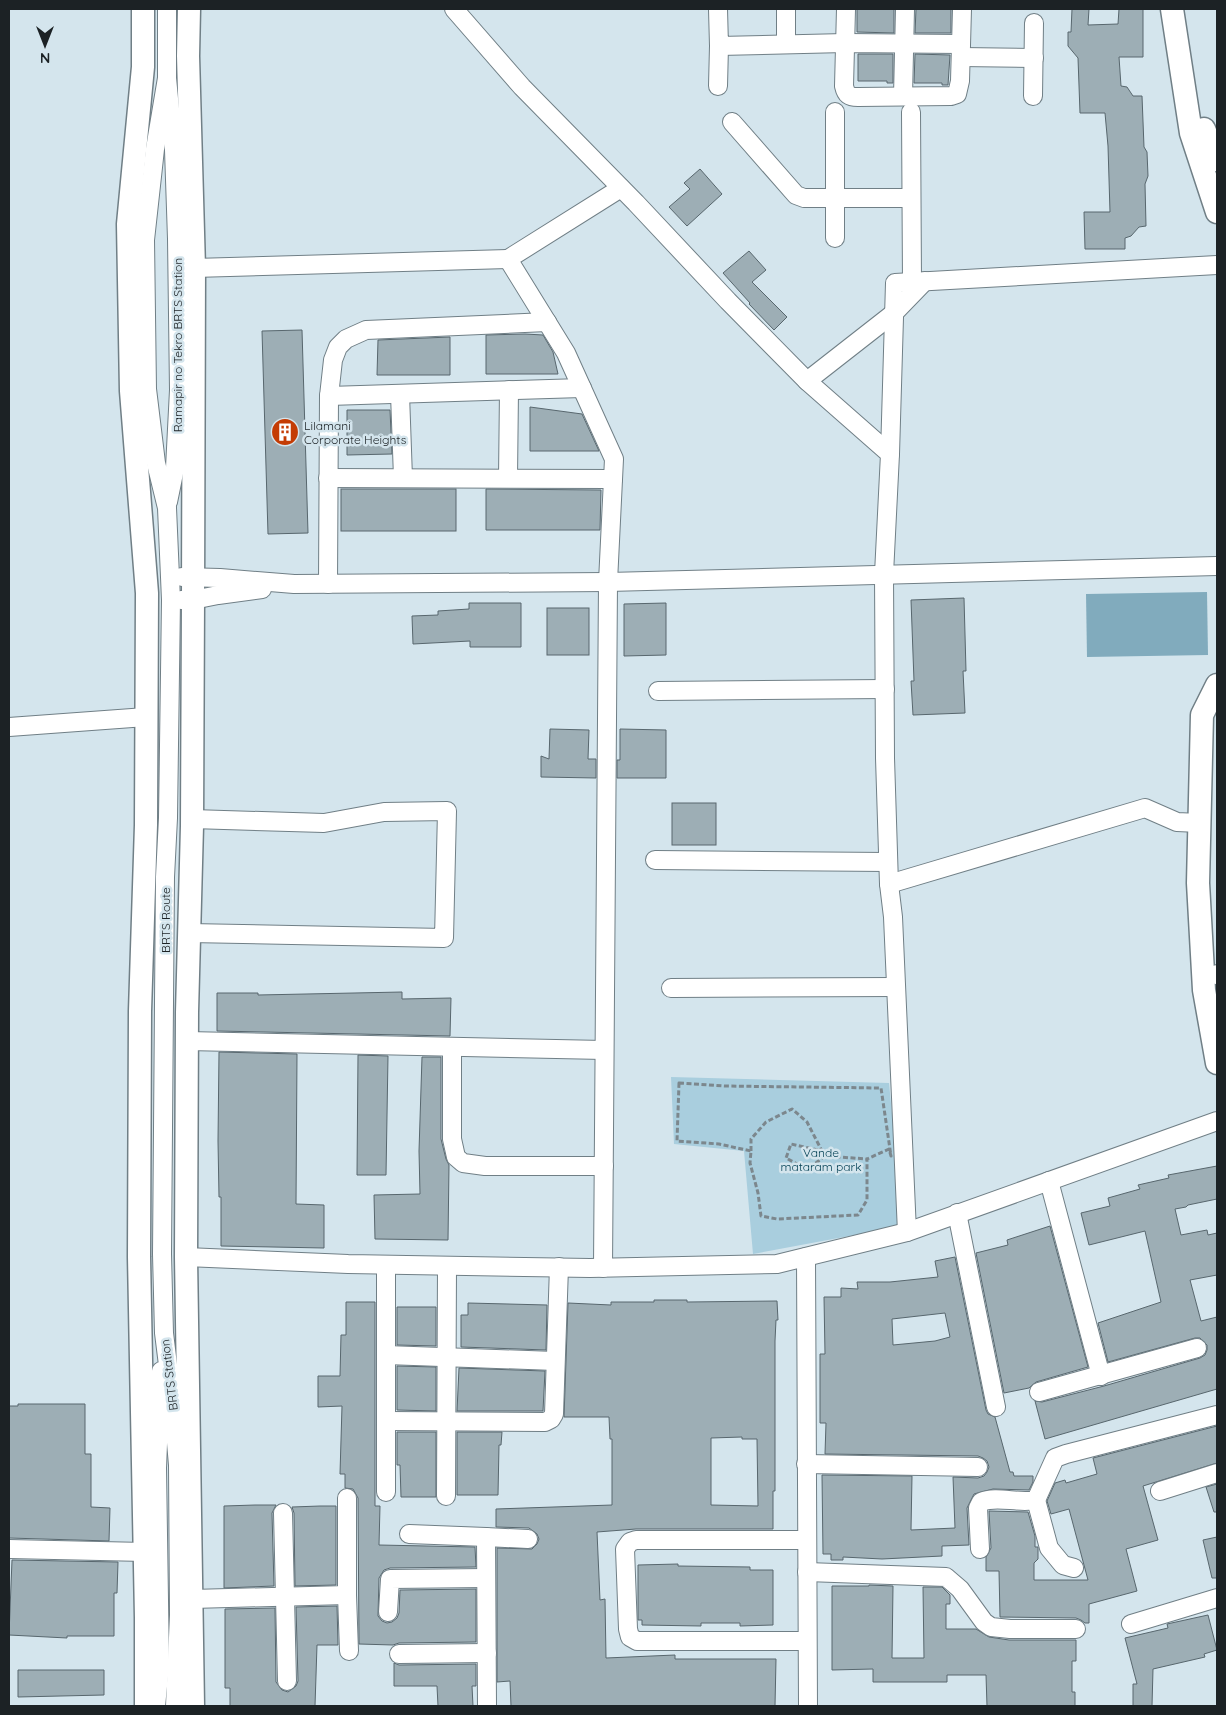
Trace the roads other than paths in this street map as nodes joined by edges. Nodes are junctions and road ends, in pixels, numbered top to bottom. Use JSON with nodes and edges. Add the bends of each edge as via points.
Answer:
{"nodes":[{"id":1,"x":144,"y":9,"type":"edge"},
{"id":2,"x":167,"y":9,"type":"edge"},
{"id":3,"x":189,"y":9,"type":"edge"},
{"id":4,"x":454,"y":9,"type":"edge"},
{"id":5,"x":718,"y":9,"type":"edge"},
{"id":6,"x":786,"y":9,"type":"edge"},
{"id":7,"x":846,"y":9,"type":"edge"},
{"id":8,"x":905,"y":9,"type":"edge"},
{"id":9,"x":962,"y":9,"type":"edge"},
{"id":10,"x":1172,"y":9,"type":"edge"},
{"id":11,"x":1187,"y":9,"type":"edge"},
{"id":12,"x":1034,"y":23,"type":"dead end"},
{"id":13,"x":845,"y":43,"type":"junction"},
{"id":14,"x":786,"y":44,"type":"junction"},
{"id":15,"x":905,"y":44,"type":"junction"},
{"id":16,"x":719,"y":46,"type":"junction"},
{"id":17,"x":961,"y":50,"type":"junction"},
{"id":18,"x":1034,"y":58,"type":"junction"},
{"id":19,"x":167,"y":78,"type":"junction"},
{"id":20,"x":718,"y":86,"type":"dead end"},
{"id":21,"x":1033,"y":96,"type":"dead end"},
{"id":22,"x":907,"y":104,"type":"junction"},
{"id":23,"x":835,"y":112,"type":"dead end"},
{"id":24,"x":732,"y":122,"type":"dead end"},
{"id":25,"x":1217,"y":160,"type":"edge"},
{"id":26,"x":621,"y":188,"type":"junction"},
{"id":27,"x":835,"y":197,"type":"junction"},
{"id":28,"x":911,"y":198,"type":"junction"},
{"id":29,"x":1217,"y":212,"type":"edge"},
{"id":30,"x":835,"y":238,"type":"dead end"},
{"id":31,"x":508,"y":259,"type":"junction"},
{"id":32,"x":1217,"y":265,"type":"edge"},
{"id":33,"x":194,"y":268,"type":"junction"},
{"id":34,"x":919,"y":281,"type":"junction"},
{"id":35,"x":894,"y":313,"type":"junction"},
{"id":36,"x":547,"y":322,"type":"junction"},
{"id":37,"x":807,"y":381,"type":"junction"},
{"id":38,"x":582,"y":388,"type":"junction"},
{"id":39,"x":509,"y":390,"type":"junction"},
{"id":40,"x":400,"y":394,"type":"junction"},
{"id":41,"x":329,"y":396,"type":"junction"},
{"id":42,"x":890,"y":454,"type":"junction"},
{"id":43,"x":328,"y":478,"type":"junction"},
{"id":44,"x":403,"y":478,"type":"junction"},
{"id":45,"x":508,"y":478,"type":"junction"},
{"id":46,"x":613,"y":479,"type":"junction"},
{"id":47,"x":167,"y":508,"type":"junction"},
{"id":48,"x":1217,"y":566,"type":"edge"},
{"id":49,"x":884,"y":574,"type":"junction"},
{"id":50,"x":193,"y":577,"type":"junction"},
{"id":51,"x":170,"y":578,"type":"junction"},
{"id":52,"x":608,"y":582,"type":"junction"},
{"id":53,"x":294,"y":584,"type":"junction"},
{"id":54,"x":328,"y":584,"type":"junction"},
{"id":55,"x":146,"y":589,"type":"junction"},
{"id":56,"x":171,"y":600,"type":"junction"},
{"id":57,"x":193,"y":600,"type":"junction"},
{"id":58,"x":1217,"y":685,"type":"edge"},
{"id":59,"x":885,"y":689,"type":"junction"},
{"id":60,"x":658,"y":690,"type":"dead end"},
{"id":61,"x":1217,"y":715,"type":"edge"},
{"id":62,"x":146,"y":717,"type":"junction"},
{"id":63,"x":9,"y":727,"type":"edge"},
{"id":64,"x":192,"y":819,"type":"junction"},
{"id":65,"x":1199,"y":823,"type":"junction"},
{"id":66,"x":655,"y":860,"type":"dead end"},
{"id":67,"x":888,"y":862,"type":"junction"},
{"id":68,"x":889,"y":884,"type":"junction"},
{"id":69,"x":189,"y":933,"type":"junction"},
{"id":70,"x":1217,"y":980,"type":"edge"},
{"id":71,"x":896,"y":987,"type":"junction"},
{"id":72,"x":671,"y":988,"type":"dead end"},
{"id":73,"x":187,"y":1042,"type":"junction"},
{"id":74,"x":452,"y":1047,"type":"junction"},
{"id":75,"x":604,"y":1050,"type":"junction"},
{"id":76,"x":1217,"y":1064,"type":"edge"},
{"id":77,"x":1217,"y":1121,"type":"edge"},
{"id":78,"x":604,"y":1166,"type":"junction"},
{"id":79,"x":1049,"y":1181,"type":"junction"},
{"id":80,"x":957,"y":1214,"type":"junction"},
{"id":81,"x":907,"y":1232,"type":"junction"},
{"id":82,"x":186,"y":1256,"type":"junction"},
{"id":83,"x":806,"y":1256,"type":"junction"},
{"id":84,"x":386,"y":1264,"type":"junction"},
{"id":85,"x":447,"y":1266,"type":"junction"},
{"id":86,"x":559,"y":1268,"type":"junction"},
{"id":87,"x":603,"y":1268,"type":"junction"},
{"id":88,"x":164,"y":1333,"type":"junction"},
{"id":89,"x":1197,"y":1348,"type":"dead end"},
{"id":90,"x":386,"y":1356,"type":"junction"},
{"id":91,"x":446,"y":1357,"type":"junction"},
{"id":92,"x":555,"y":1361,"type":"junction"},
{"id":93,"x":1101,"y":1376,"type":"junction"},
{"id":94,"x":1039,"y":1392,"type":"dead end"},
{"id":95,"x":996,"y":1407,"type":"dead end"},
{"id":96,"x":1217,"y":1415,"type":"edge"},
{"id":97,"x":386,"y":1421,"type":"junction"},
{"id":98,"x":446,"y":1421,"type":"junction"},
{"id":99,"x":806,"y":1464,"type":"junction"},
{"id":100,"x":978,"y":1467,"type":"dead end"},
{"id":101,"x":1217,"y":1473,"type":"edge"},
{"id":102,"x":1160,"y":1491,"type":"dead end"},
{"id":103,"x":386,"y":1492,"type":"dead end"},
{"id":104,"x":446,"y":1496,"type":"dead end"},
{"id":105,"x":347,"y":1498,"type":"dead end"},
{"id":106,"x":1036,"y":1500,"type":"junction"},
{"id":107,"x":283,"y":1513,"type":"dead end"},
{"id":108,"x":409,"y":1534,"type":"dead end"},
{"id":109,"x":486,"y":1537,"type":"junction"},
{"id":110,"x":528,"y":1539,"type":"dead end"},
{"id":111,"x":807,"y":1540,"type":"junction"},
{"id":112,"x":9,"y":1549,"type":"edge"},
{"id":113,"x":980,"y":1549,"type":"dead end"},
{"id":114,"x":144,"y":1552,"type":"junction"},
{"id":115,"x":1074,"y":1568,"type":"dead end"},
{"id":116,"x":807,"y":1572,"type":"junction"},
{"id":117,"x":486,"y":1578,"type":"junction"},
{"id":118,"x":347,"y":1595,"type":"junction"},
{"id":119,"x":285,"y":1596,"type":"junction"},
{"id":120,"x":1217,"y":1598,"type":"edge"},
{"id":121,"x":192,"y":1599,"type":"junction"},
{"id":122,"x":388,"y":1612,"type":"dead end"},
{"id":123,"x":1131,"y":1624,"type":"dead end"},
{"id":124,"x":1076,"y":1629,"type":"dead end"},
{"id":125,"x":807,"y":1641,"type":"junction"},
{"id":126,"x":349,"y":1651,"type":"dead end"},
{"id":127,"x":487,"y":1653,"type":"junction"},
{"id":128,"x":399,"y":1654,"type":"dead end"},
{"id":129,"x":160,"y":1666,"type":"junction"},
{"id":130,"x":287,"y":1681,"type":"dead end"},
{"id":131,"x":175,"y":1698,"type":"edge"},
{"id":132,"x":146,"y":1706,"type":"edge"},
{"id":133,"x":156,"y":1706,"type":"edge"},
{"id":134,"x":164,"y":1706,"type":"edge"},
{"id":135,"x":192,"y":1706,"type":"edge"},
{"id":136,"x":487,"y":1706,"type":"edge"},
{"id":137,"x":808,"y":1706,"type":"edge"}],
"edges":[{"from":1,"to":55,"type":"main road","via":[[128,224],[131,392]]},
{"from":2,"to":19,"type":"street"},
{"from":3,"to":33,"type":"main road"},
{"from":4,"to":26,"type":"street","via":[[522,87]]},
{"from":5,"to":16,"type":"street"},
{"from":6,"to":14,"type":"street"},
{"from":7,"to":13,"type":"street"},
{"from":8,"to":15,"type":"street"},
{"from":9,"to":17,"type":"street"},
{"from":10,"to":29,"type":"main road","via":[[1191,132]]},
{"from":11,"to":25,"type":"main road","via":[[1204,129]]},
{"from":12,"to":18,"type":"street"},
{"from":13,"to":14,"type":"street"},
{"from":13,"to":15,"type":"street"},
{"from":13,"to":22,"type":"street","via":[[844,86],[850,97]]},
{"from":14,"to":16,"type":"street"},
{"from":15,"to":17,"type":"street"},
{"from":15,"to":22,"type":"street"},
{"from":16,"to":20,"type":"street"},
{"from":17,"to":18,"type":"street"},
{"from":17,"to":22,"type":"street","via":[[957,94]]},
{"from":18,"to":21,"type":"street"},
{"from":19,"to":47,"type":"street","name":"Ramapir no Tekro BRTS Station","via":[[174,150],[179,380],[175,468]]},
{"from":19,"to":47,"type":"street","name":"Ramapir no Tekro BRTS Station","via":[[145,240],[147,389],[156,463]]},
{"from":22,"to":28,"type":"street"},
{"from":23,"to":27,"type":"street"},
{"from":24,"to":27,"type":"street","via":[[796,195],[804,198]]},
{"from":26,"to":31,"type":"street"},
{"from":26,"to":37,"type":"street"},
{"from":27,"to":28,"type":"street"},
{"from":27,"to":30,"type":"street"},
{"from":28,"to":34,"type":"street"},
{"from":31,"to":33,"type":"street"},
{"from":31,"to":36,"type":"street"},
{"from":32,"to":34,"type":"street"},
{"from":33,"to":50,"type":"main road"},
{"from":34,"to":35,"type":"street"},
{"from":35,"to":37,"type":"street"},
{"from":35,"to":42,"type":"street"},
{"from":36,"to":38,"type":"street"},
{"from":36,"to":41,"type":"street","via":[[366,330],[346,339],[338,347],[333,360]]},
{"from":37,"to":42,"type":"street"},
{"from":38,"to":39,"type":"street"},
{"from":38,"to":46,"type":"street","via":[[614,459]]},
{"from":39,"to":40,"type":"street"},
{"from":39,"to":45,"type":"street"},
{"from":40,"to":41,"type":"street"},
{"from":40,"to":44,"type":"street"},
{"from":41,"to":43,"type":"street"},
{"from":42,"to":49,"type":"street"},
{"from":43,"to":44,"type":"street"},
{"from":43,"to":54,"type":"street"},
{"from":44,"to":45,"type":"street"},
{"from":45,"to":46,"type":"street"},
{"from":46,"to":52,"type":"street"},
{"from":47,"to":51,"type":"street","name":"BRTS Route"},
{"from":48,"to":49,"type":"street"},
{"from":49,"to":52,"type":"street"},
{"from":49,"to":59,"type":"street"},
{"from":50,"to":51,"type":"street"},
{"from":50,"to":53,"type":"street"},
{"from":50,"to":57,"type":"main road"},
{"from":51,"to":55,"type":"street"},
{"from":51,"to":56,"type":"street","name":"BRTS Route"},
{"from":52,"to":54,"type":"street"},
{"from":52,"to":75,"type":"street"},
{"from":53,"to":54,"type":"street"},
{"from":53,"to":57,"type":"street"},
{"from":55,"to":56,"type":"street"},
{"from":55,"to":62,"type":"main road"},
{"from":56,"to":57,"type":"street"},
{"from":56,"to":88,"type":"street","name":"BRTS Route","via":[[165,877]]},
{"from":57,"to":64,"type":"main road"},
{"from":58,"to":65,"type":"main road","via":[[1202,715]]},
{"from":59,"to":60,"type":"street"},
{"from":59,"to":67,"type":"street"},
{"from":61,"to":70,"type":"main road","via":[[1212,883]]},
{"from":62,"to":63,"type":"street"},
{"from":62,"to":114,"type":"main road","via":[[139,1247]]},
{"from":64,"to":69,"type":"main road"},
{"from":64,"to":69,"type":"street","via":[[324,824],[384,812],[447,811],[444,938]]},
{"from":65,"to":68,"type":"street","via":[[1177,822],[1145,808]]},
{"from":65,"to":76,"type":"main road","via":[[1198,883],[1204,990]]},
{"from":66,"to":67,"type":"street"},
{"from":67,"to":68,"type":"street"},
{"from":68,"to":71,"type":"street"},
{"from":69,"to":73,"type":"main road"},
{"from":71,"to":72,"type":"street"},
{"from":71,"to":81,"type":"street"},
{"from":73,"to":74,"type":"street"},
{"from":73,"to":82,"type":"main road"},
{"from":74,"to":75,"type":"street"},
{"from":74,"to":78,"type":"street","via":[[452,1139],[456,1157],[462,1163],[485,1166]]},
{"from":75,"to":78,"type":"street"},
{"from":77,"to":79,"type":"street"},
{"from":78,"to":87,"type":"street"},
{"from":79,"to":80,"type":"street"},
{"from":79,"to":93,"type":"street"},
{"from":80,"to":81,"type":"street"},
{"from":80,"to":95,"type":"street"},
{"from":81,"to":83,"type":"street"},
{"from":82,"to":84,"type":"street"},
{"from":82,"to":121,"type":"main road"},
{"from":83,"to":87,"type":"street","via":[[777,1264]]},
{"from":83,"to":99,"type":"street"},
{"from":84,"to":85,"type":"street"},
{"from":84,"to":90,"type":"street"},
{"from":85,"to":86,"type":"street"},
{"from":85,"to":91,"type":"street"},
{"from":86,"to":87,"type":"street"},
{"from":86,"to":92,"type":"street"},
{"from":88,"to":129,"type":"street","name":"BRTS Station","via":[[157,1468]]},
{"from":88,"to":131,"type":"street","name":"BRTS Station","via":[[178,1465],[179,1615]]},
{"from":89,"to":93,"type":"street"},
{"from":90,"to":91,"type":"street"},
{"from":90,"to":97,"type":"street"},
{"from":91,"to":92,"type":"street"},
{"from":91,"to":98,"type":"street"},
{"from":92,"to":98,"type":"street","via":[[554,1414],[551,1419],[545,1422]]},
{"from":93,"to":94,"type":"street"},
{"from":96,"to":106,"type":"street","via":[[1055,1458]]},
{"from":97,"to":98,"type":"street"},
{"from":97,"to":103,"type":"street"},
{"from":98,"to":104,"type":"street"},
{"from":99,"to":100,"type":"street"},
{"from":99,"to":111,"type":"street"},
{"from":101,"to":102,"type":"street"},
{"from":105,"to":118,"type":"street"},
{"from":106,"to":113,"type":"street","via":[[987,1499],[981,1502],[978,1508]]},
{"from":106,"to":115,"type":"street","via":[[1049,1548],[1063,1566]]},
{"from":107,"to":119,"type":"street"},
{"from":108,"to":109,"type":"street"},
{"from":109,"to":110,"type":"street"},
{"from":109,"to":117,"type":"street"},
{"from":111,"to":116,"type":"street"},
{"from":111,"to":125,"type":"street","via":[[636,1540],[625,1549],[628,1629],[630,1637],[637,1641]]},
{"from":112,"to":114,"type":"street"},
{"from":114,"to":132,"type":"main road"},
{"from":116,"to":124,"type":"street","via":[[946,1577],[991,1627]]},
{"from":116,"to":125,"type":"street"},
{"from":117,"to":122,"type":"street","via":[[390,1579]]},
{"from":117,"to":127,"type":"street"},
{"from":118,"to":119,"type":"street"},
{"from":118,"to":126,"type":"street"},
{"from":119,"to":121,"type":"street"},
{"from":119,"to":130,"type":"street"},
{"from":120,"to":123,"type":"street"},
{"from":121,"to":135,"type":"main road"},
{"from":125,"to":137,"type":"street"},
{"from":127,"to":128,"type":"street"},
{"from":127,"to":136,"type":"street"},
{"from":129,"to":133,"type":"street"},
{"from":129,"to":134,"type":"street"}]}
